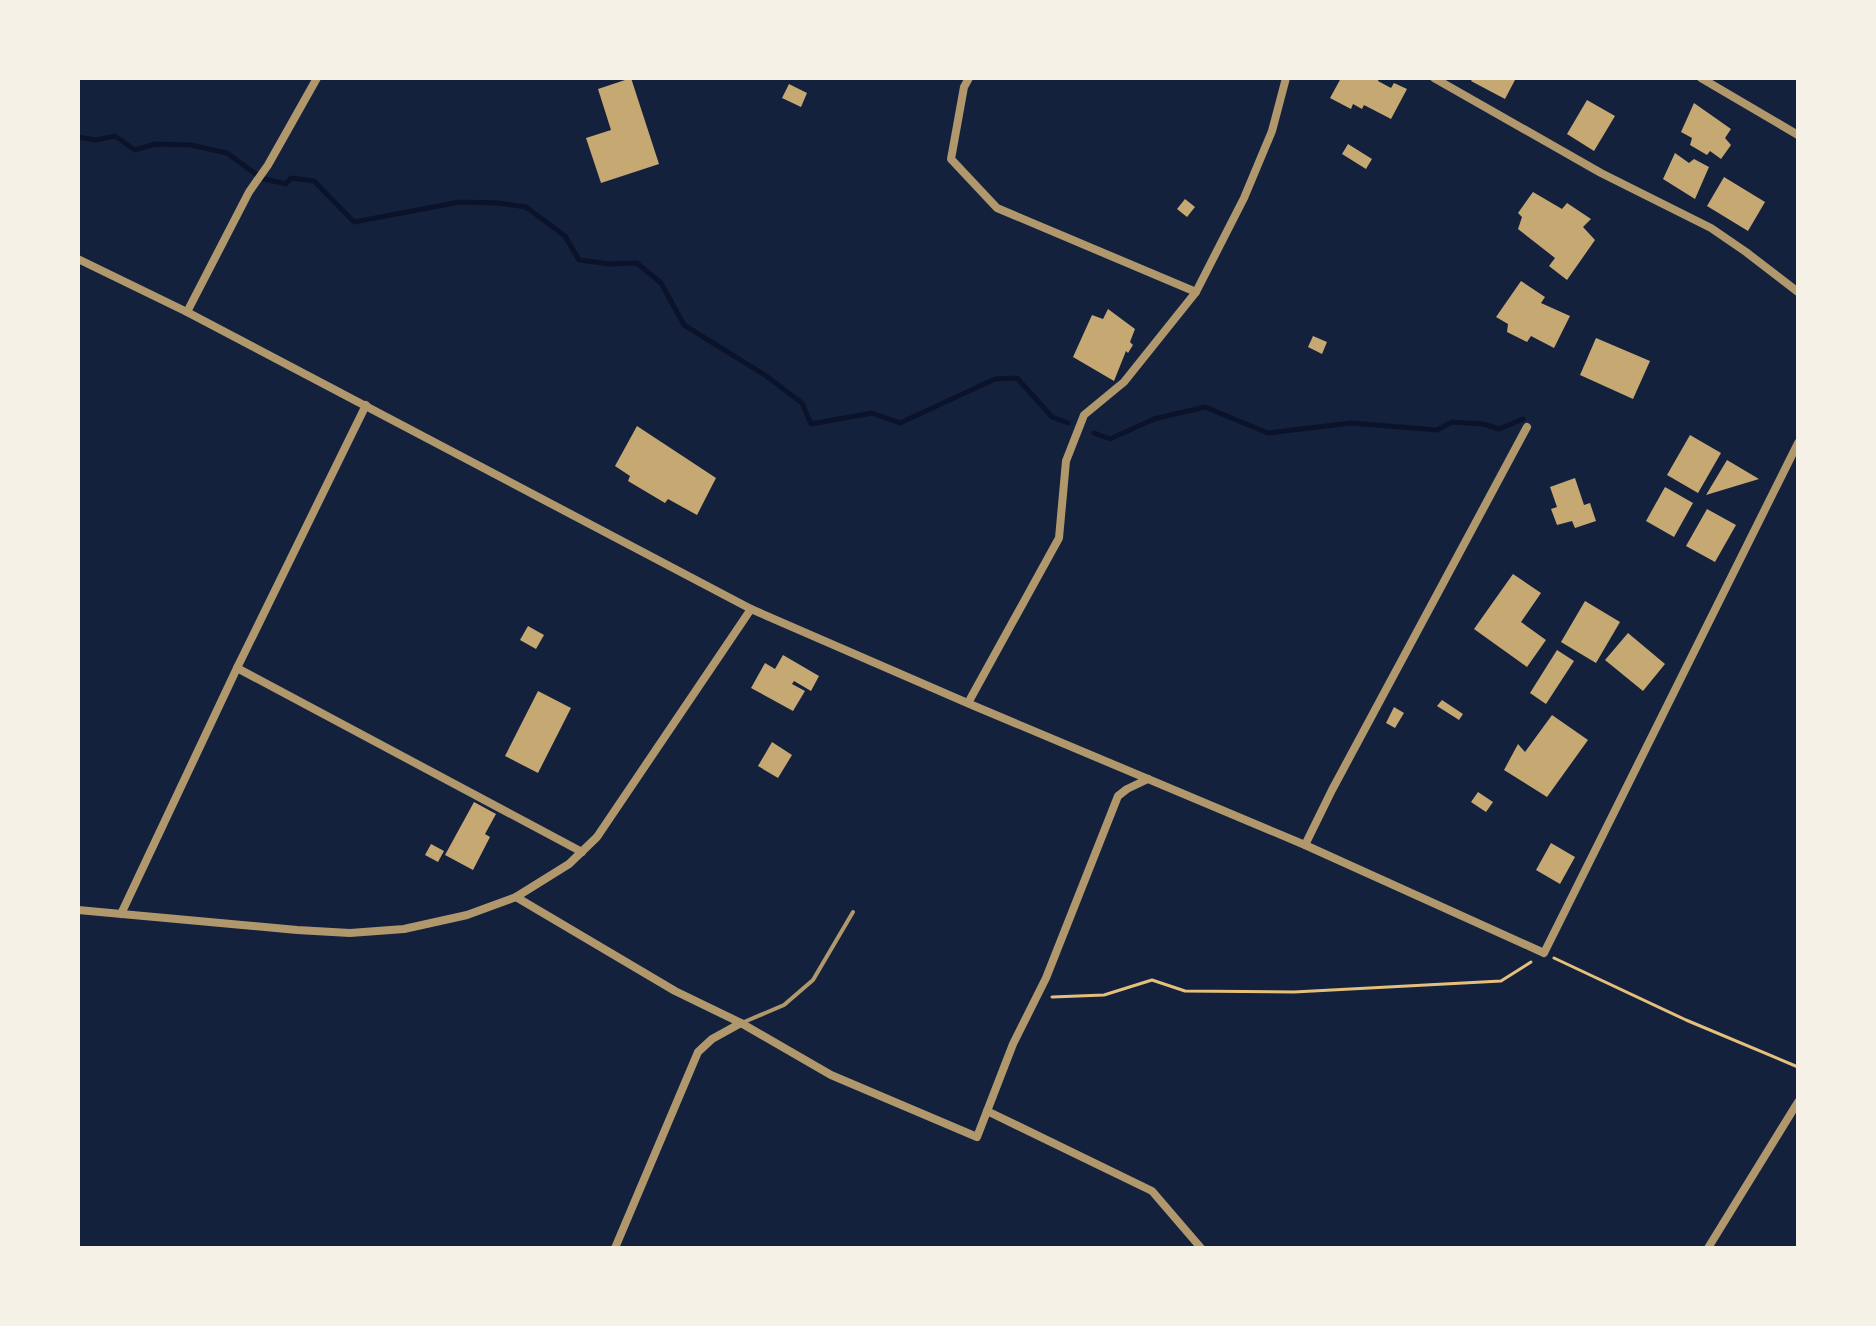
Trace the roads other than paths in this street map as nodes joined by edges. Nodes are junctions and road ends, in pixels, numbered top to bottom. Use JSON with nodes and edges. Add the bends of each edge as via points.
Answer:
{"nodes":[{"id":1,"x":317,"y":78,"type":"edge"},
{"id":2,"x":969,"y":78,"type":"edge"},
{"id":3,"x":1286,"y":78,"type":"edge"},
{"id":4,"x":1434,"y":78,"type":"edge"},
{"id":5,"x":1701,"y":78,"type":"edge"},
{"id":6,"x":1798,"y":135,"type":"edge"},
{"id":7,"x":78,"y":259,"type":"edge"},
{"id":8,"x":1196,"y":292,"type":"junction"},
{"id":9,"x":1798,"y":292,"type":"edge"},
{"id":10,"x":187,"y":312,"type":"junction"},
{"id":11,"x":366,"y":405,"type":"junction"},
{"id":12,"x":1527,"y":427,"type":"dead end"},
{"id":13,"x":1798,"y":443,"type":"edge"},
{"id":14,"x":751,"y":609,"type":"junction"},
{"id":15,"x":237,"y":668,"type":"junction"},
{"id":16,"x":968,"y":703,"type":"junction"},
{"id":17,"x":1148,"y":779,"type":"junction"},
{"id":18,"x":1305,"y":845,"type":"junction"},
{"id":19,"x":582,"y":852,"type":"junction"},
{"id":20,"x":516,"y":897,"type":"junction"},
{"id":21,"x":78,"y":910,"type":"edge"},
{"id":22,"x":853,"y":912,"type":"dead end"},
{"id":23,"x":121,"y":914,"type":"junction"},
{"id":24,"x":741,"y":1023,"type":"junction"},
{"id":25,"x":1798,"y":1102,"type":"edge"},
{"id":26,"x":987,"y":1111,"type":"junction"},
{"id":27,"x":615,"y":1248,"type":"edge"},
{"id":28,"x":1201,"y":1248,"type":"edge"},
{"id":29,"x":1708,"y":1248,"type":"edge"}],
"edges":[{"from":1,"to":10,"type":"street","via":[[249,192]]},
{"from":2,"to":8,"type":"street","via":[[951,159],[997,208]]},
{"from":3,"to":8,"type":"street","via":[[1272,131],[1244,198]]},
{"from":4,"to":9,"type":"street","via":[[1601,173],[1711,228]]},
{"from":5,"to":6,"type":"street"},
{"from":7,"to":10,"type":"street"},
{"from":8,"to":16,"type":"street","via":[[1124,382],[1084,415],[1066,461],[1059,538]]},
{"from":10,"to":11,"type":"street"},
{"from":11,"to":14,"type":"street"},
{"from":11,"to":15,"type":"street"},
{"from":12,"to":18,"type":"street"},
{"from":13,"to":18,"type":"street","via":[[1544,953]]},
{"from":14,"to":16,"type":"street"},
{"from":14,"to":19,"type":"street"},
{"from":15,"to":19,"type":"street"},
{"from":15,"to":23,"type":"street"},
{"from":16,"to":17,"type":"street"},
{"from":17,"to":18,"type":"street"},
{"from":17,"to":26,"type":"street","via":[[1118,796]]},
{"from":19,"to":20,"type":"street"},
{"from":20,"to":23,"type":"street","via":[[404,929],[350,933]]},
{"from":20,"to":24,"type":"street","via":[[675,991]]},
{"from":21,"to":23,"type":"street"},
{"from":22,"to":24,"type":"lane","via":[[813,980],[784,1005]]},
{"from":24,"to":26,"type":"street","via":[[831,1075],[977,1137]]},
{"from":24,"to":27,"type":"street","via":[[698,1052]]},
{"from":25,"to":29,"type":"street"},
{"from":26,"to":28,"type":"street","via":[[1152,1191]]}]}
